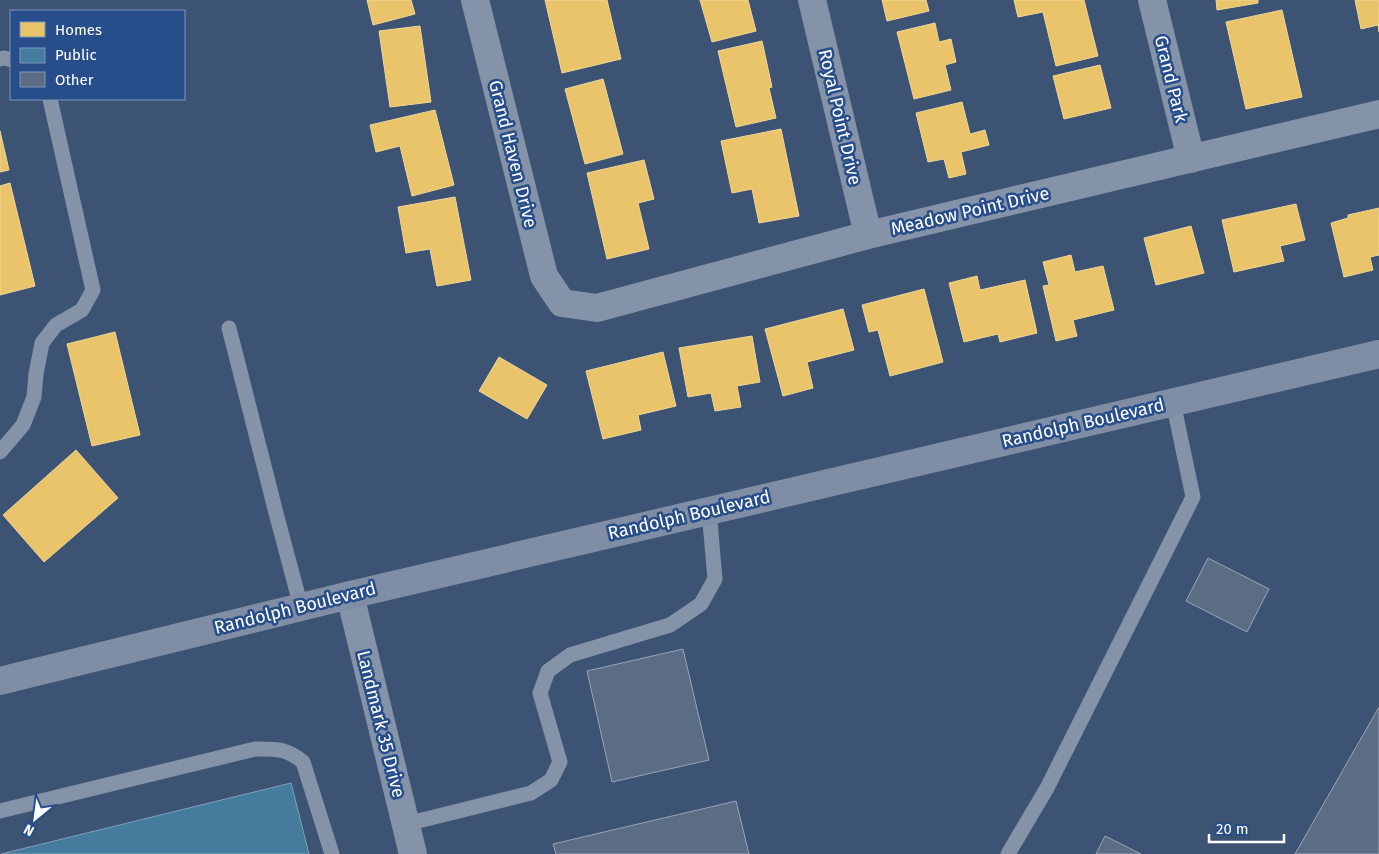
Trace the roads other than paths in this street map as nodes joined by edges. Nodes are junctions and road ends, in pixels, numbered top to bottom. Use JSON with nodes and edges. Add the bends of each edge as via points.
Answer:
{"nodes":[{"id":1,"x":475,"y":0,"type":"edge"},
{"id":2,"x":812,"y":0,"type":"edge"},
{"id":3,"x":1152,"y":0,"type":"edge"},
{"id":4,"x":50,"y":100,"type":"edge"},
{"id":5,"x":1379,"y":114,"type":"edge"},
{"id":6,"x":1191,"y":159,"type":"junction"},
{"id":7,"x":868,"y":235,"type":"junction"},
{"id":8,"x":562,"y":303,"type":"joint"},
{"id":9,"x":229,"y":328,"type":"dead end"},
{"id":10,"x":1379,"y":354,"type":"edge"},
{"id":11,"x":1173,"y":402,"type":"junction"},
{"id":12,"x":0,"y":452,"type":"edge"},
{"id":13,"x":709,"y":511,"type":"junction"},
{"id":14,"x":350,"y":595,"type":"junction"},
{"id":15,"x":301,"y":607,"type":"junction"},
{"id":16,"x":0,"y":680,"type":"edge"},
{"id":17,"x":0,"y":811,"type":"edge"},
{"id":18,"x":406,"y":824,"type":"junction"},
{"id":19,"x":332,"y":854,"type":"edge"},
{"id":20,"x":413,"y":854,"type":"edge"},
{"id":21,"x":1008,"y":854,"type":"edge"}],
"edges":[{"from":1,"to":8,"type":"street","name":"Grand Haven Drive","via":[[544,276]]},
{"from":2,"to":7,"type":"street","name":"Royal Point Drive"},
{"from":3,"to":6,"type":"street","name":"Grand Park"},
{"from":4,"to":12,"type":"lane","via":[[93,290],[82,310],[56,325],[42,343],[34,397],[23,425]]},
{"from":5,"to":6,"type":"street","name":"Meadow Point Drive"},
{"from":6,"to":7,"type":"street","name":"Meadow Point Drive"},
{"from":7,"to":8,"type":"street","name":"Meadow Point Drive","via":[[597,308]]},
{"from":9,"to":15,"type":"lane"},
{"from":10,"to":11,"type":"main road","name":"Randolph Boulevard"},
{"from":11,"to":13,"type":"main road","name":"Randolph Boulevard"},
{"from":11,"to":21,"type":"lane","via":[[1193,497],[1047,788]]},
{"from":13,"to":14,"type":"main road","name":"Randolph Boulevard"},
{"from":13,"to":18,"type":"lane","via":[[715,579],[701,604],[670,625],[570,655],[548,671],[540,693],[560,762],[551,780],[531,794]]},
{"from":14,"to":15,"type":"main road","name":"Randolph Boulevard"},
{"from":14,"to":18,"type":"street","name":"Landmark 35 Drive"},
{"from":15,"to":16,"type":"main road","name":"Randolph Boulevard"},
{"from":17,"to":19,"type":"lane","via":[[255,749],[276,749],[294,754],[303,762]]},
{"from":18,"to":20,"type":"street","name":"Landmark 35 Drive"}]}
